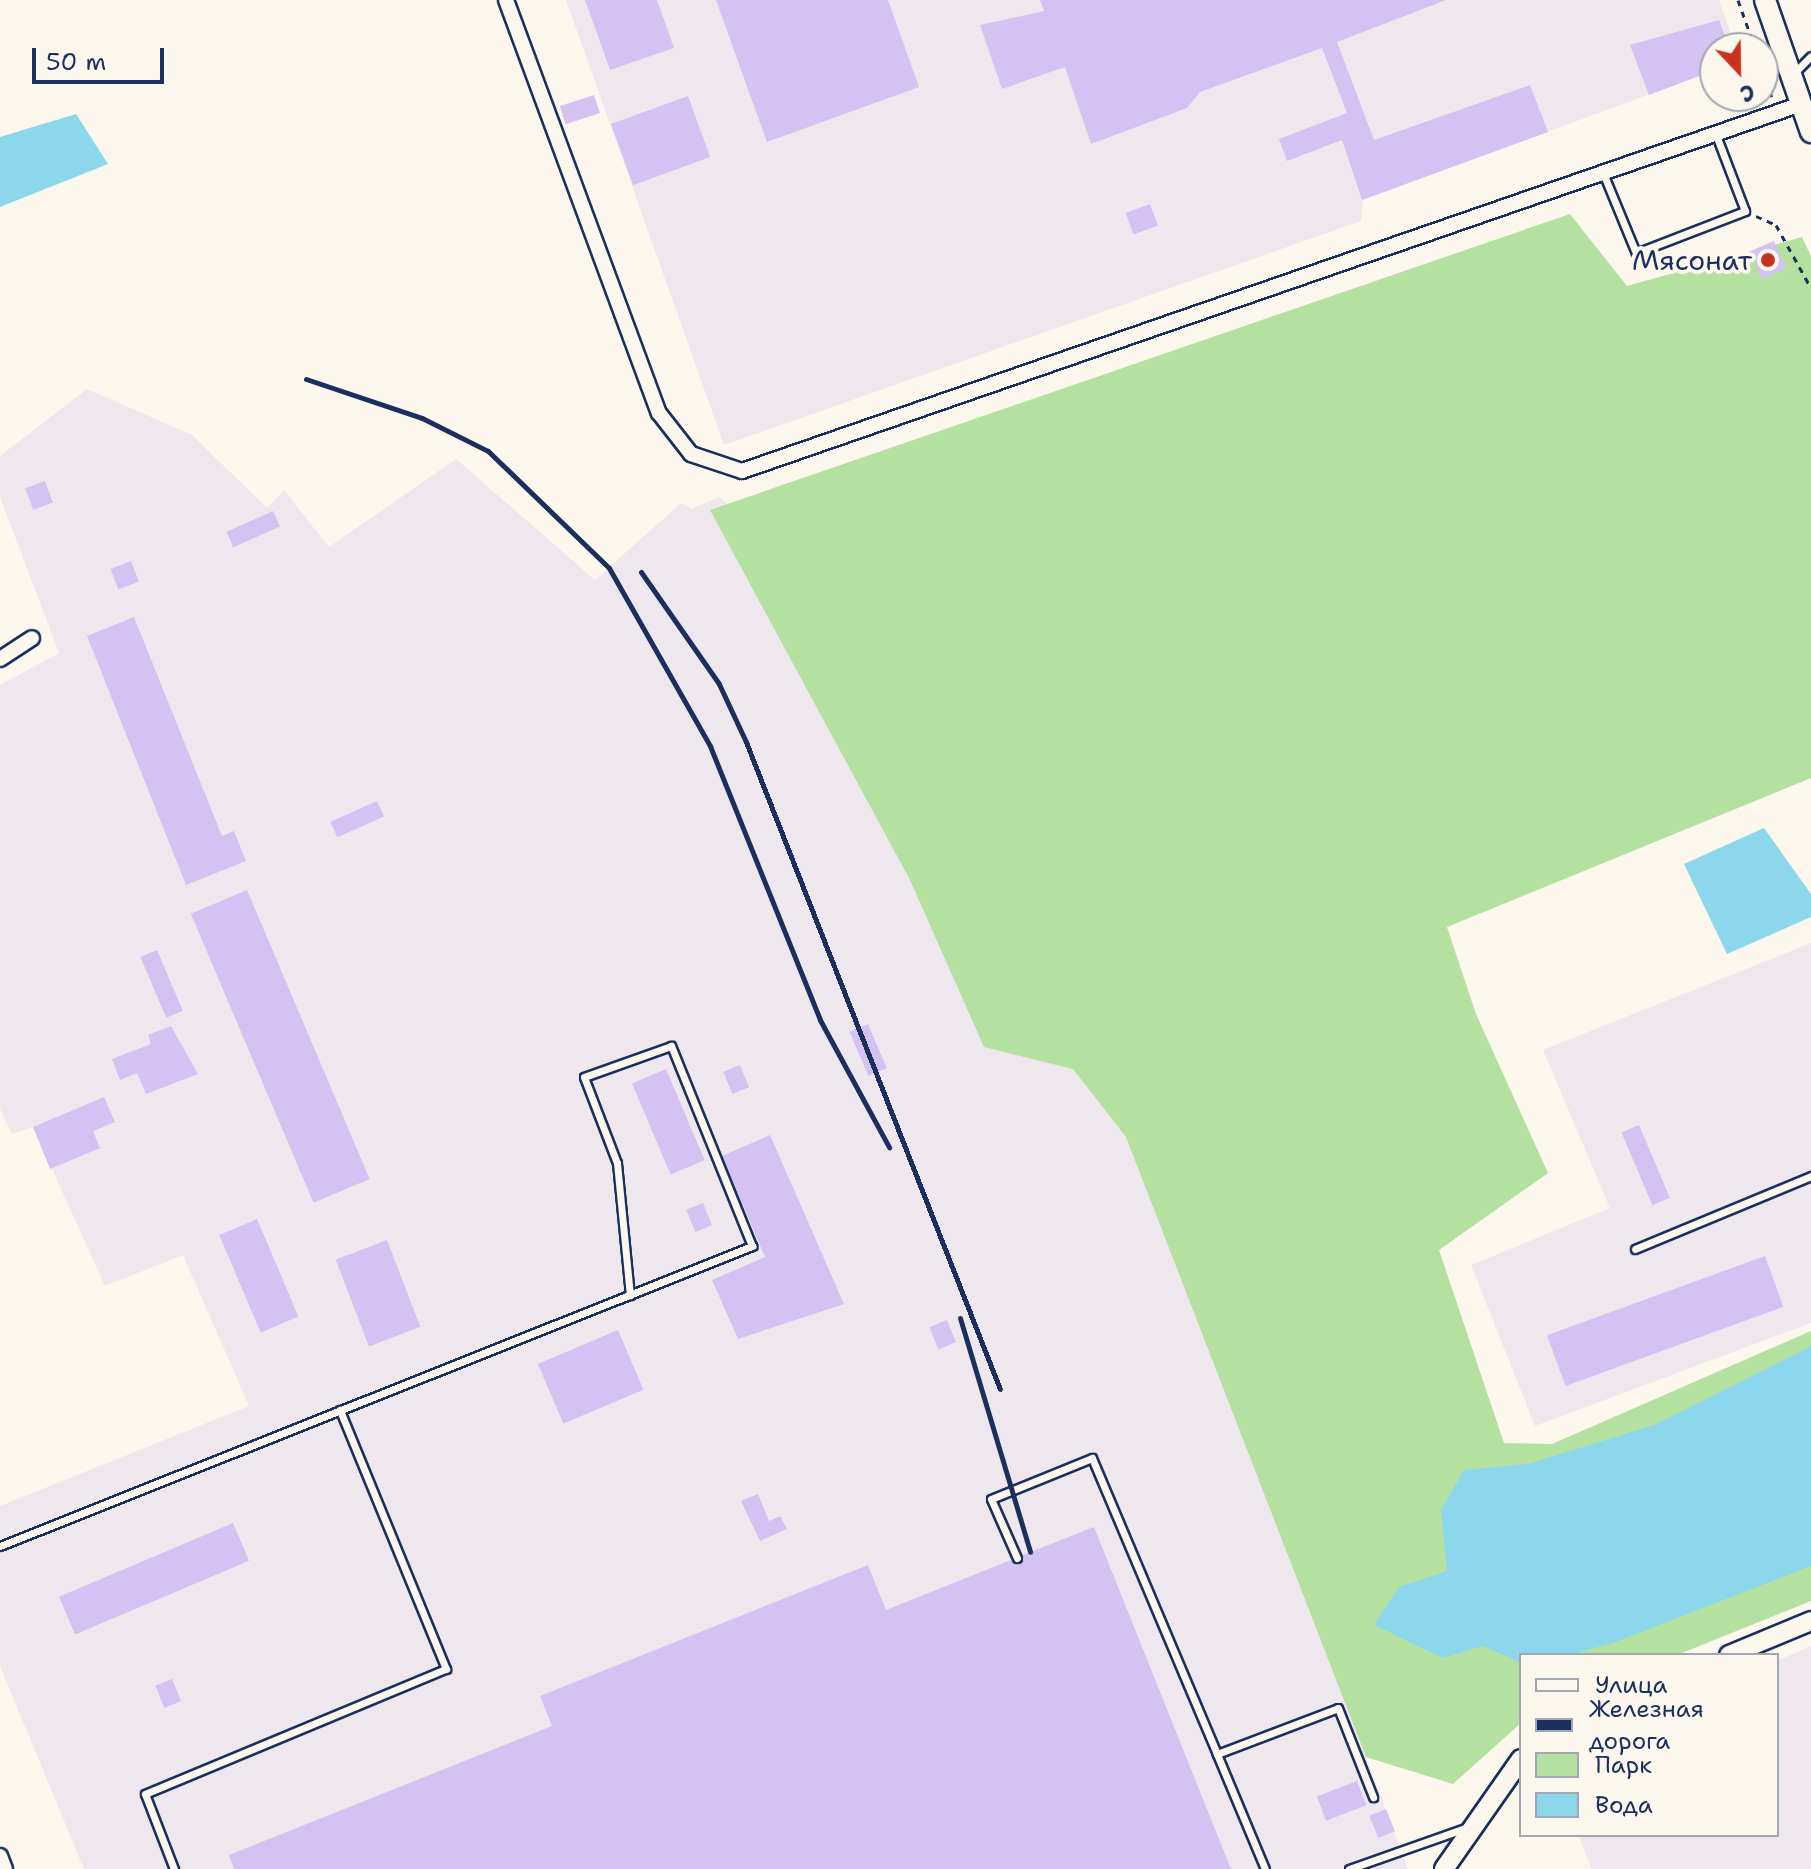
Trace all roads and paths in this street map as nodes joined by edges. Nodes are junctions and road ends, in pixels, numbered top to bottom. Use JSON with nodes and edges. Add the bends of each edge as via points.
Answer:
{"nodes":[{"id":1,"x":506,"y":0,"type":"edge"},
{"id":2,"x":1738,"y":0,"type":"edge"},
{"id":3,"x":1765,"y":0,"type":"edge"},
{"id":4,"x":1749,"y":32,"type":"edge"},
{"id":5,"x":1811,"y":56,"type":"edge"},
{"id":6,"x":1791,"y":76,"type":"junction"},
{"id":7,"x":1801,"y":104,"type":"junction"},
{"id":8,"x":1778,"y":113,"type":"joint"},
{"id":9,"x":1811,"y":132,"type":"edge"},
{"id":10,"x":1716,"y":134,"type":"junction"},
{"id":11,"x":1603,"y":173,"type":"junction"},
{"id":12,"x":1745,"y":211,"type":"junction"},
{"id":13,"x":1811,"y":288,"type":"edge"},
{"id":14,"x":32,"y":638,"type":"dead end"},
{"id":15,"x":0,"y":659,"type":"edge"},
{"id":16,"x":1811,"y":1176,"type":"edge"},
{"id":17,"x":1635,"y":1249,"type":"dead end"},
{"id":18,"x":630,"y":1295,"type":"junction"},
{"id":19,"x":340,"y":1410,"type":"junction"},
{"id":20,"x":0,"y":1546,"type":"edge"},
{"id":21,"x":1017,"y":1558,"type":"dead end"},
{"id":22,"x":1811,"y":1621,"type":"edge"},
{"id":23,"x":1734,"y":1653,"type":"edge"},
{"id":24,"x":1217,"y":1754,"type":"junction"},
{"id":25,"x":1519,"y":1762,"type":"edge"},
{"id":26,"x":1373,"y":1797,"type":"dead end"},
{"id":27,"x":1470,"y":1826,"type":"junction"},
{"id":28,"x":0,"y":1856,"type":"edge"},
{"id":29,"x":5,"y":1869,"type":"edge"},
{"id":30,"x":174,"y":1869,"type":"edge"},
{"id":31,"x":1265,"y":1869,"type":"edge"},
{"id":32,"x":1349,"y":1869,"type":"edge"},
{"id":33,"x":1444,"y":1869,"type":"edge"}],
"edges":[{"from":1,"to":11,"type":"street","via":[[659,413],[691,454],[742,471]]},
{"from":2,"to":4,"type":"path"},
{"from":3,"to":6,"type":"main road"},
{"from":5,"to":6,"type":"lane"},
{"from":6,"to":7,"type":"main road"},
{"from":7,"to":8,"type":"street"},
{"from":7,"to":9,"type":"main road"},
{"from":8,"to":10,"type":"street"},
{"from":10,"to":11,"type":"street"},
{"from":10,"to":12,"type":"lane"},
{"from":11,"to":12,"type":"lane","via":[[1636,253]]},
{"from":12,"to":13,"type":"path","via":[[1776,225]]},
{"from":14,"to":15,"type":"street"},
{"from":16,"to":17,"type":"lane"},
{"from":18,"to":18,"type":"lane","via":[[752,1246],[671,1046],[584,1077],[617,1163]]},
{"from":18,"to":19,"type":"lane"},
{"from":19,"to":20,"type":"lane"},
{"from":19,"to":30,"type":"lane","via":[[446,1669],[145,1794]]},
{"from":21,"to":24,"type":"lane","via":[[991,1499],[1092,1458]]},
{"from":22,"to":23,"type":"street"},
{"from":24,"to":26,"type":"lane","via":[[1338,1708]]},
{"from":24,"to":31,"type":"lane"},
{"from":25,"to":27,"type":"street"},
{"from":27,"to":32,"type":"lane"},
{"from":27,"to":33,"type":"street"},
{"from":28,"to":29,"type":"street"}]}
